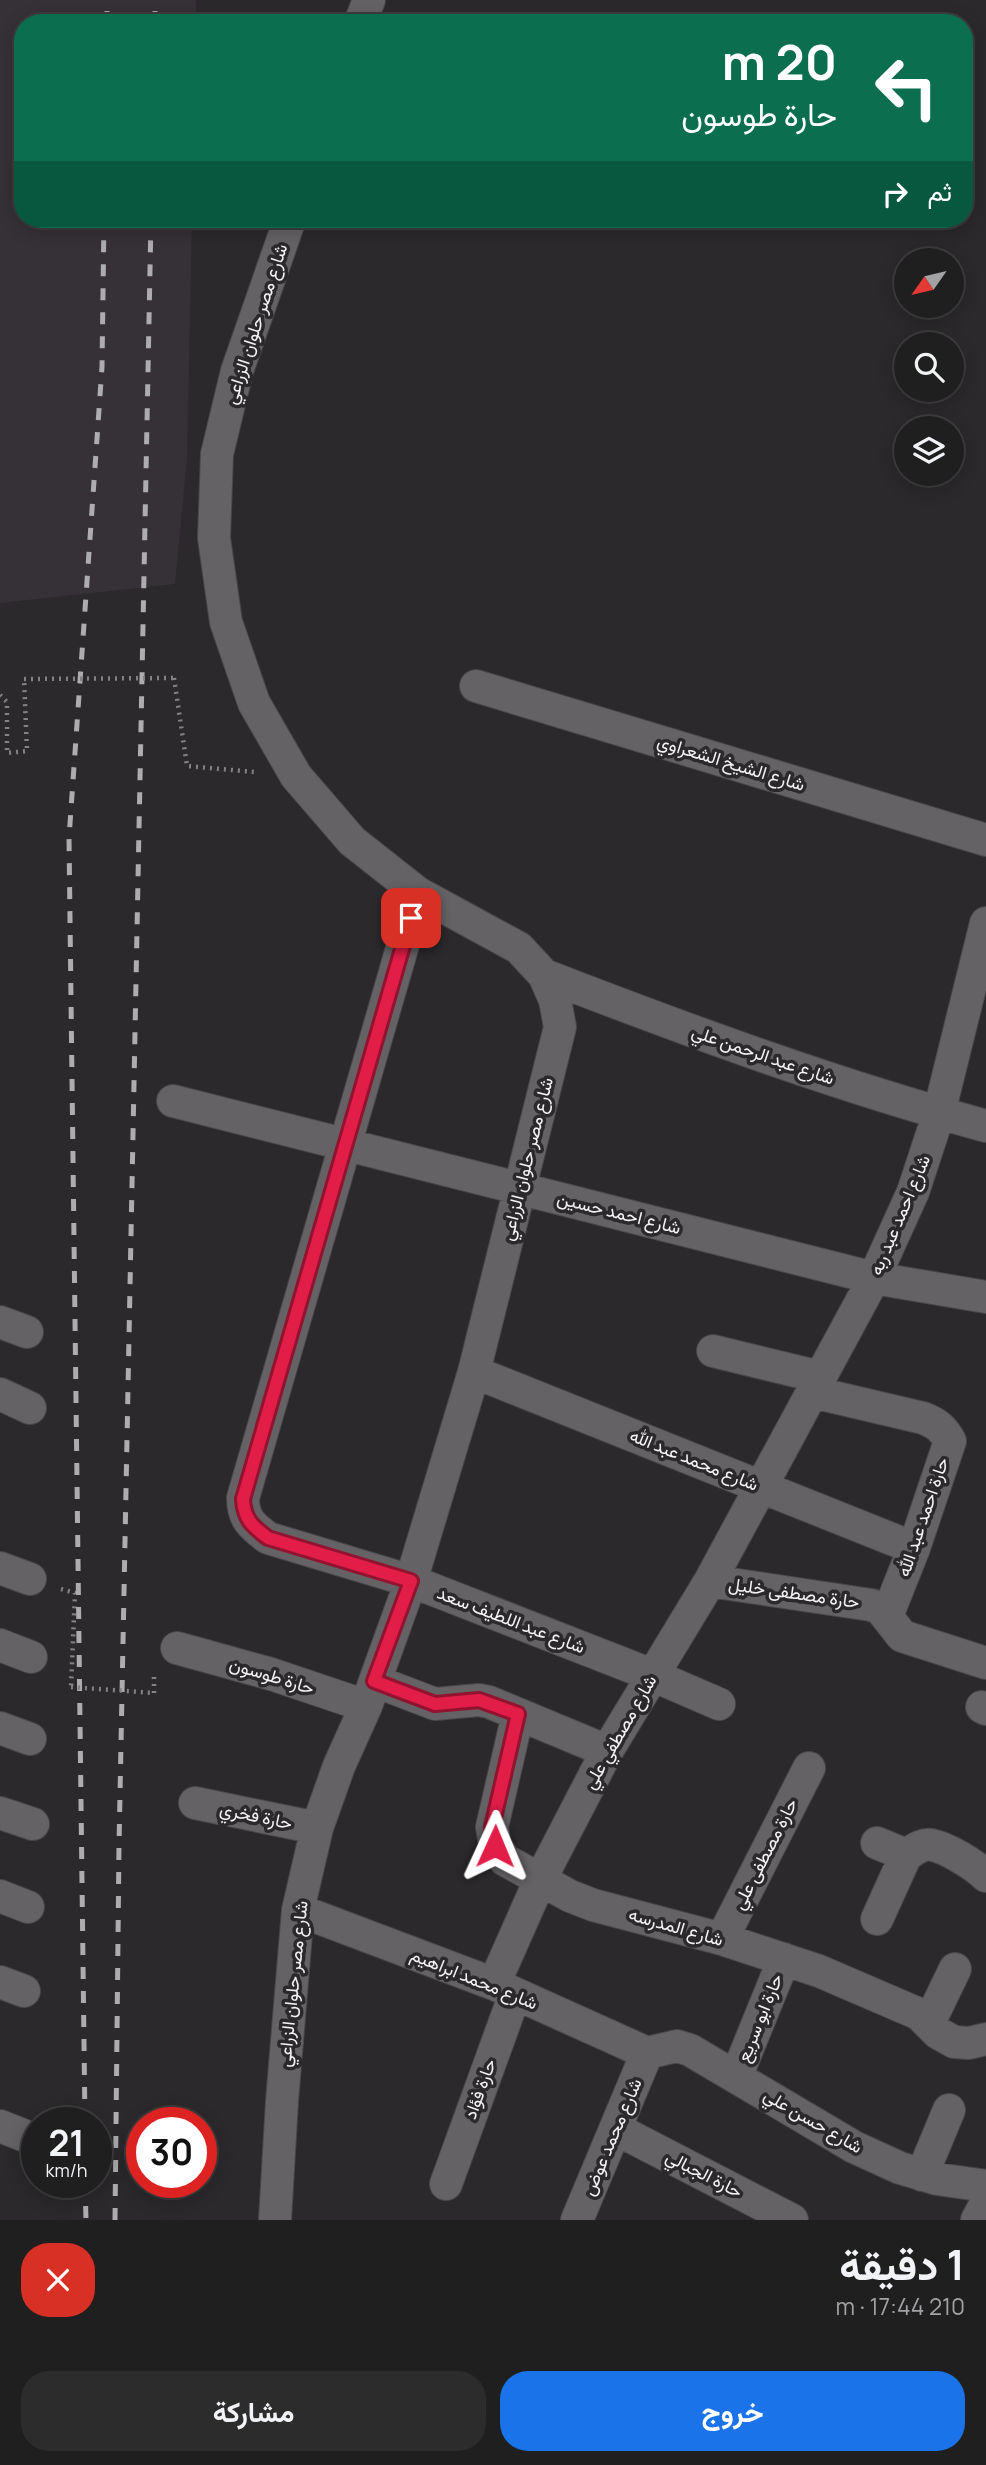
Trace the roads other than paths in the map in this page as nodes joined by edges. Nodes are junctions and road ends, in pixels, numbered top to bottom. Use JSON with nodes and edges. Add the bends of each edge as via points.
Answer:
{"nodes":[{"id":1,"x":287,"y":228,"type":"edge"},
{"id":2,"x":476,"y":686,"type":"dead end"},
{"id":3,"x":986,"y":840,"type":"edge"},
{"id":4,"x":418,"y":893,"type":"junction"},
{"id":5,"x":986,"y":923,"type":"edge"},
{"id":6,"x":544,"y":975,"type":"junction"},
{"id":7,"x":173,"y":1101,"type":"dead end"},
{"id":8,"x":939,"y":1113,"type":"junction"},
{"id":9,"x":986,"y":1126,"type":"edge"},
{"id":10,"x":345,"y":1144,"type":"junction"},
{"id":11,"x":520,"y":1188,"type":"junction"},
{"id":12,"x":874,"y":1278,"type":"junction"},
{"id":13,"x":986,"y":1297,"type":"edge"},
{"id":14,"x":713,"y":1351,"type":"dead end"},
{"id":15,"x":474,"y":1372,"type":"junction"},
{"id":16,"x":816,"y":1385,"type":"junction"},
{"id":17,"x":0,"y":1394,"type":"edge"},
{"id":18,"x":30,"y":1408,"type":"dead end"},
{"id":19,"x":762,"y":1487,"type":"junction"},
{"id":20,"x":914,"y":1548,"type":"junction"},
{"id":21,"x":0,"y":1568,"type":"edge"},
{"id":22,"x":30,"y":1579,"type":"dead end"},
{"id":23,"x":411,"y":1581,"type":"junction"},
{"id":24,"x":710,"y":1581,"type":"junction"},
{"id":25,"x":887,"y":1616,"type":"junction"},
{"id":26,"x":0,"y":1645,"type":"edge"},
{"id":27,"x":177,"y":1648,"type":"dead end"},
{"id":28,"x":31,"y":1657,"type":"dead end"},
{"id":29,"x":986,"y":1663,"type":"edge"},
{"id":30,"x":652,"y":1675,"type":"junction"},
{"id":31,"x":370,"y":1693,"type":"junction"},
{"id":32,"x":719,"y":1704,"type":"dead end"},
{"id":33,"x":518,"y":1714,"type":"junction"},
{"id":34,"x":0,"y":1728,"type":"edge"},
{"id":35,"x":30,"y":1740,"type":"dead end"},
{"id":36,"x":607,"y":1751,"type":"junction"},
{"id":37,"x":809,"y":1768,"type":"dead end"},
{"id":38,"x":195,"y":1803,"type":"dead end"},
{"id":39,"x":0,"y":1813,"type":"edge"},
{"id":40,"x":33,"y":1824,"type":"dead end"},
{"id":41,"x":317,"y":1828,"type":"junction"},
{"id":42,"x":877,"y":1843,"type":"dead end"},
{"id":43,"x":906,"y":1855,"type":"junction"},
{"id":44,"x":986,"y":1876,"type":"edge"},
{"id":45,"x":540,"y":1880,"type":"junction"},
{"id":46,"x":298,"y":1910,"type":"junction"},
{"id":47,"x":877,"y":1919,"type":"dead end"},
{"id":48,"x":722,"y":1939,"type":"junction"},
{"id":49,"x":783,"y":1959,"type":"junction"},
{"id":50,"x":955,"y":1969,"type":"dead end"},
{"id":51,"x":504,"y":1989,"type":"junction"},
{"id":52,"x":929,"y":2022,"type":"junction"},
{"id":53,"x":986,"y":2039,"type":"edge"},
{"id":54,"x":647,"y":2053,"type":"junction"},
{"id":55,"x":736,"y":2077,"type":"junction"},
{"id":56,"x":949,"y":2109,"type":"dead end"},
{"id":57,"x":616,"y":2129,"type":"junction"},
{"id":58,"x":922,"y":2175,"type":"junction"},
{"id":59,"x":446,"y":2184,"type":"dead end"},
{"id":60,"x":986,"y":2186,"type":"edge"},
{"id":61,"x":986,"y":2203,"type":"edge"},
{"id":62,"x":275,"y":2214,"type":"edge"},
{"id":63,"x":784,"y":2218,"type":"edge"},
{"id":64,"x":303,"y":2220,"type":"edge"},
{"id":65,"x":577,"y":2220,"type":"edge"},
{"id":66,"x":977,"y":2220,"type":"edge"}],
"edges":[{"from":1,"to":4,"type":"street","name":"شارع مصر حلوان الزراعي","via":[[237,371],[217,454],[214,538],[226,622],[254,703],[296,776],[352,841]]},
{"from":2,"to":3,"type":"street","name":"شارع الشيخ الشعراوي"},
{"from":4,"to":6,"type":"street","name":"شارع مصر حلوان الزراعي","via":[[519,948]]},
{"from":4,"to":10,"type":"street"},
{"from":5,"to":8,"type":"street","name":"شارع احمد عبد ربه"},
{"from":6,"to":8,"type":"street","name":"شارع عبد الرحمن علي","via":[[661,1020]]},
{"from":6,"to":11,"type":"street","name":"شارع مصر حلوان الزراعي","via":[[560,1027]]},
{"from":7,"to":10,"type":"street","name":"شارع احمد حسين"},
{"from":8,"to":9,"type":"street","name":"شارع عبد الرحمن علي"},
{"from":8,"to":12,"type":"street","name":"شارع احمد عبد ربه","via":[[913,1192]]},
{"from":10,"to":11,"type":"street","name":"شارع احمد حسين"},
{"from":10,"to":23,"type":"street","name":"شارع عبد اللطيف سعد","via":[[243,1499],[243,1514],[268,1538]]},
{"from":11,"to":12,"type":"street","name":"شارع احمد حسين"},
{"from":11,"to":15,"type":"street","name":"شارع مصر حلوان الزراعي"},
{"from":12,"to":13,"type":"street","name":"شارع احمد حسين"},
{"from":12,"to":16,"type":"street","name":"شارع احمد عبد ربه"},
{"from":14,"to":16,"type":"street","name":"حارة احمد عبد الله"},
{"from":15,"to":19,"type":"street","name":"شارع محمد عبد الله"},
{"from":15,"to":23,"type":"street","name":"شارع مصر حلوان الزراعي"},
{"from":16,"to":19,"type":"street","name":"شارع احمد عبد ربه"},
{"from":16,"to":20,"type":"street","name":"حارة احمد عبد الله","via":[[923,1418],[945,1431],[950,1441]]},
{"from":17,"to":18,"type":"street"},
{"from":19,"to":20,"type":"street","name":"شارع محمد عبد الله"},
{"from":19,"to":24,"type":"street","name":"شارع مصطفي علي"},
{"from":20,"to":25,"type":"street","name":"حارة احمد عبد الله"},
{"from":21,"to":22,"type":"street"},
{"from":23,"to":30,"type":"street","name":"شارع عبد اللطيف سعد"},
{"from":23,"to":31,"type":"street","name":"شارع مصر حلوان الزراعي"},
{"from":24,"to":25,"type":"street","name":"حارة مصطفى خليل","via":[[865,1603]]},
{"from":24,"to":30,"type":"street","name":"شارع مصطفي علي"},
{"from":25,"to":29,"type":"street","name":"حارة مصطفى خليل","via":[[902,1636]]},
{"from":26,"to":28,"type":"street"},
{"from":27,"to":31,"type":"street","name":"حارة طوسون","via":[[271,1674]]},
{"from":30,"to":32,"type":"street","name":"شارع عبد اللطيف سعد"},
{"from":30,"to":36,"type":"street","name":"شارع مصطفي علي"},
{"from":31,"to":33,"type":"street","name":"حارة طوسون","via":[[435,1704],[479,1700]]},
{"from":31,"to":41,"type":"street","name":"شارع مصر حلوان الزراعي"},
{"from":33,"to":36,"type":"street","name":"حارة طوسون"},
{"from":33,"to":45,"type":"street","name":"شارع المدرسه","via":[[492,1827],[495,1846],[505,1860]]},
{"from":34,"to":35,"type":"street"},
{"from":36,"to":45,"type":"street","name":"شارع مصطفي علي"},
{"from":37,"to":48,"type":"street","name":"حارة مصطفى علي"},
{"from":38,"to":41,"type":"street","name":"حارة فخري"},
{"from":39,"to":40,"type":"street"},
{"from":41,"to":46,"type":"street","name":"شارع مصر حلوان الزراعي"},
{"from":42,"to":43,"type":"street"},
{"from":43,"to":44,"type":"street","via":[[931,1844]]},
{"from":43,"to":47,"type":"street"},
{"from":45,"to":48,"type":"street","name":"شارع المدرسه","via":[[593,1905]]},
{"from":45,"to":51,"type":"street","name":"شارع مصطفي علي"},
{"from":46,"to":51,"type":"street","name":"شارع محمد ابراهيم"},
{"from":46,"to":62,"type":"street","name":"شارع مصر حلوان الزراعي"},
{"from":48,"to":49,"type":"street","name":"شارع المدرسه"},
{"from":49,"to":52,"type":"street","name":"شارع المدرسه"},
{"from":49,"to":55,"type":"street","name":"حارة ابو سريع"},
{"from":50,"to":52,"type":"street"},
{"from":51,"to":54,"type":"street","name":"شارع محمد ابراهيم"},
{"from":51,"to":59,"type":"street","name":"حارة فؤاد"},
{"from":52,"to":53,"type":"street","name":"شارع المدرسه","via":[[954,2042]]},
{"from":54,"to":55,"type":"street","name":"شارع حسن علي","via":[[677,2046]]},
{"from":54,"to":57,"type":"street","name":"شارع محمد عوض"},
{"from":55,"to":58,"type":"street","name":"شارع حسن علي","via":[[854,2147]]},
{"from":56,"to":58,"type":"street"},
{"from":57,"to":63,"type":"street","name":"حارة الجبالي"},
{"from":57,"to":65,"type":"street","name":"شارع محمد عوض"},
{"from":58,"to":60,"type":"street","name":"شارع حسن علي"},
{"from":61,"to":66,"type":"street"},
{"from":62,"to":64,"type":"street"}]}
